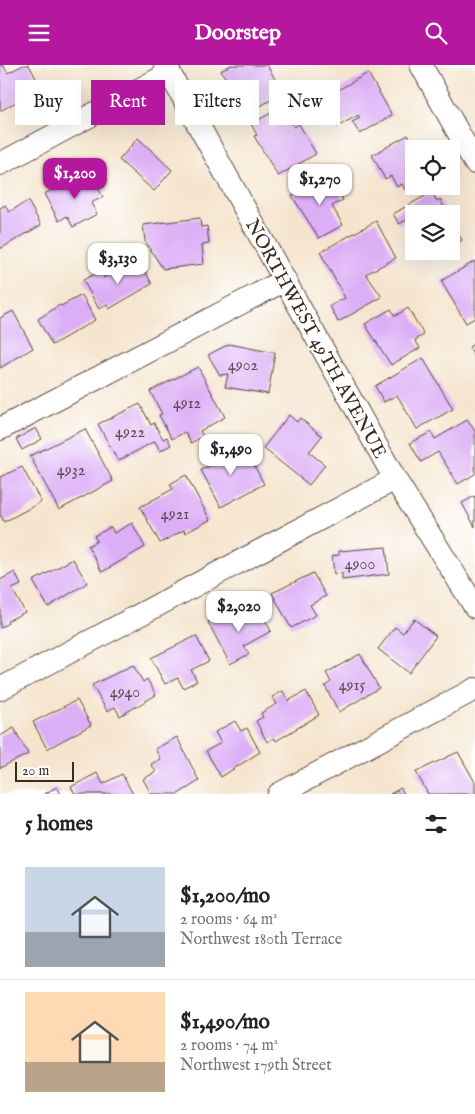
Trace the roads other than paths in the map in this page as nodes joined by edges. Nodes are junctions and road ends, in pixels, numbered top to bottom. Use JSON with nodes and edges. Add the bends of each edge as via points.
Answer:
{"nodes":[{"id":1,"x":421,"y":65,"type":"edge"},
{"id":2,"x":168,"y":69,"type":"edge"},
{"id":3,"x":475,"y":163,"type":"edge"},
{"id":4,"x":0,"y":164,"type":"edge"},
{"id":5,"x":285,"y":280,"type":"junction"},
{"id":6,"x":0,"y":429,"type":"edge"},
{"id":7,"x":395,"y":479,"type":"junction"},
{"id":8,"x":475,"y":607,"type":"edge"},
{"id":9,"x":0,"y":689,"type":"edge"},
{"id":10,"x":475,"y":689,"type":"edge"},
{"id":11,"x":279,"y":794,"type":"edge"}],
"edges":[{"from":1,"to":3,"type":"street"},
{"from":2,"to":4,"type":"street"},
{"from":2,"to":5,"type":"street","name":"NORTHWEST 49TH AVENUE"},
{"from":5,"to":6,"type":"street"},
{"from":5,"to":7,"type":"street","name":"NORTHWEST 49TH AVENUE"},
{"from":7,"to":8,"type":"street","name":"NORTHWEST 49TH AVENUE"},
{"from":7,"to":9,"type":"street"},
{"from":10,"to":11,"type":"street"}]}
